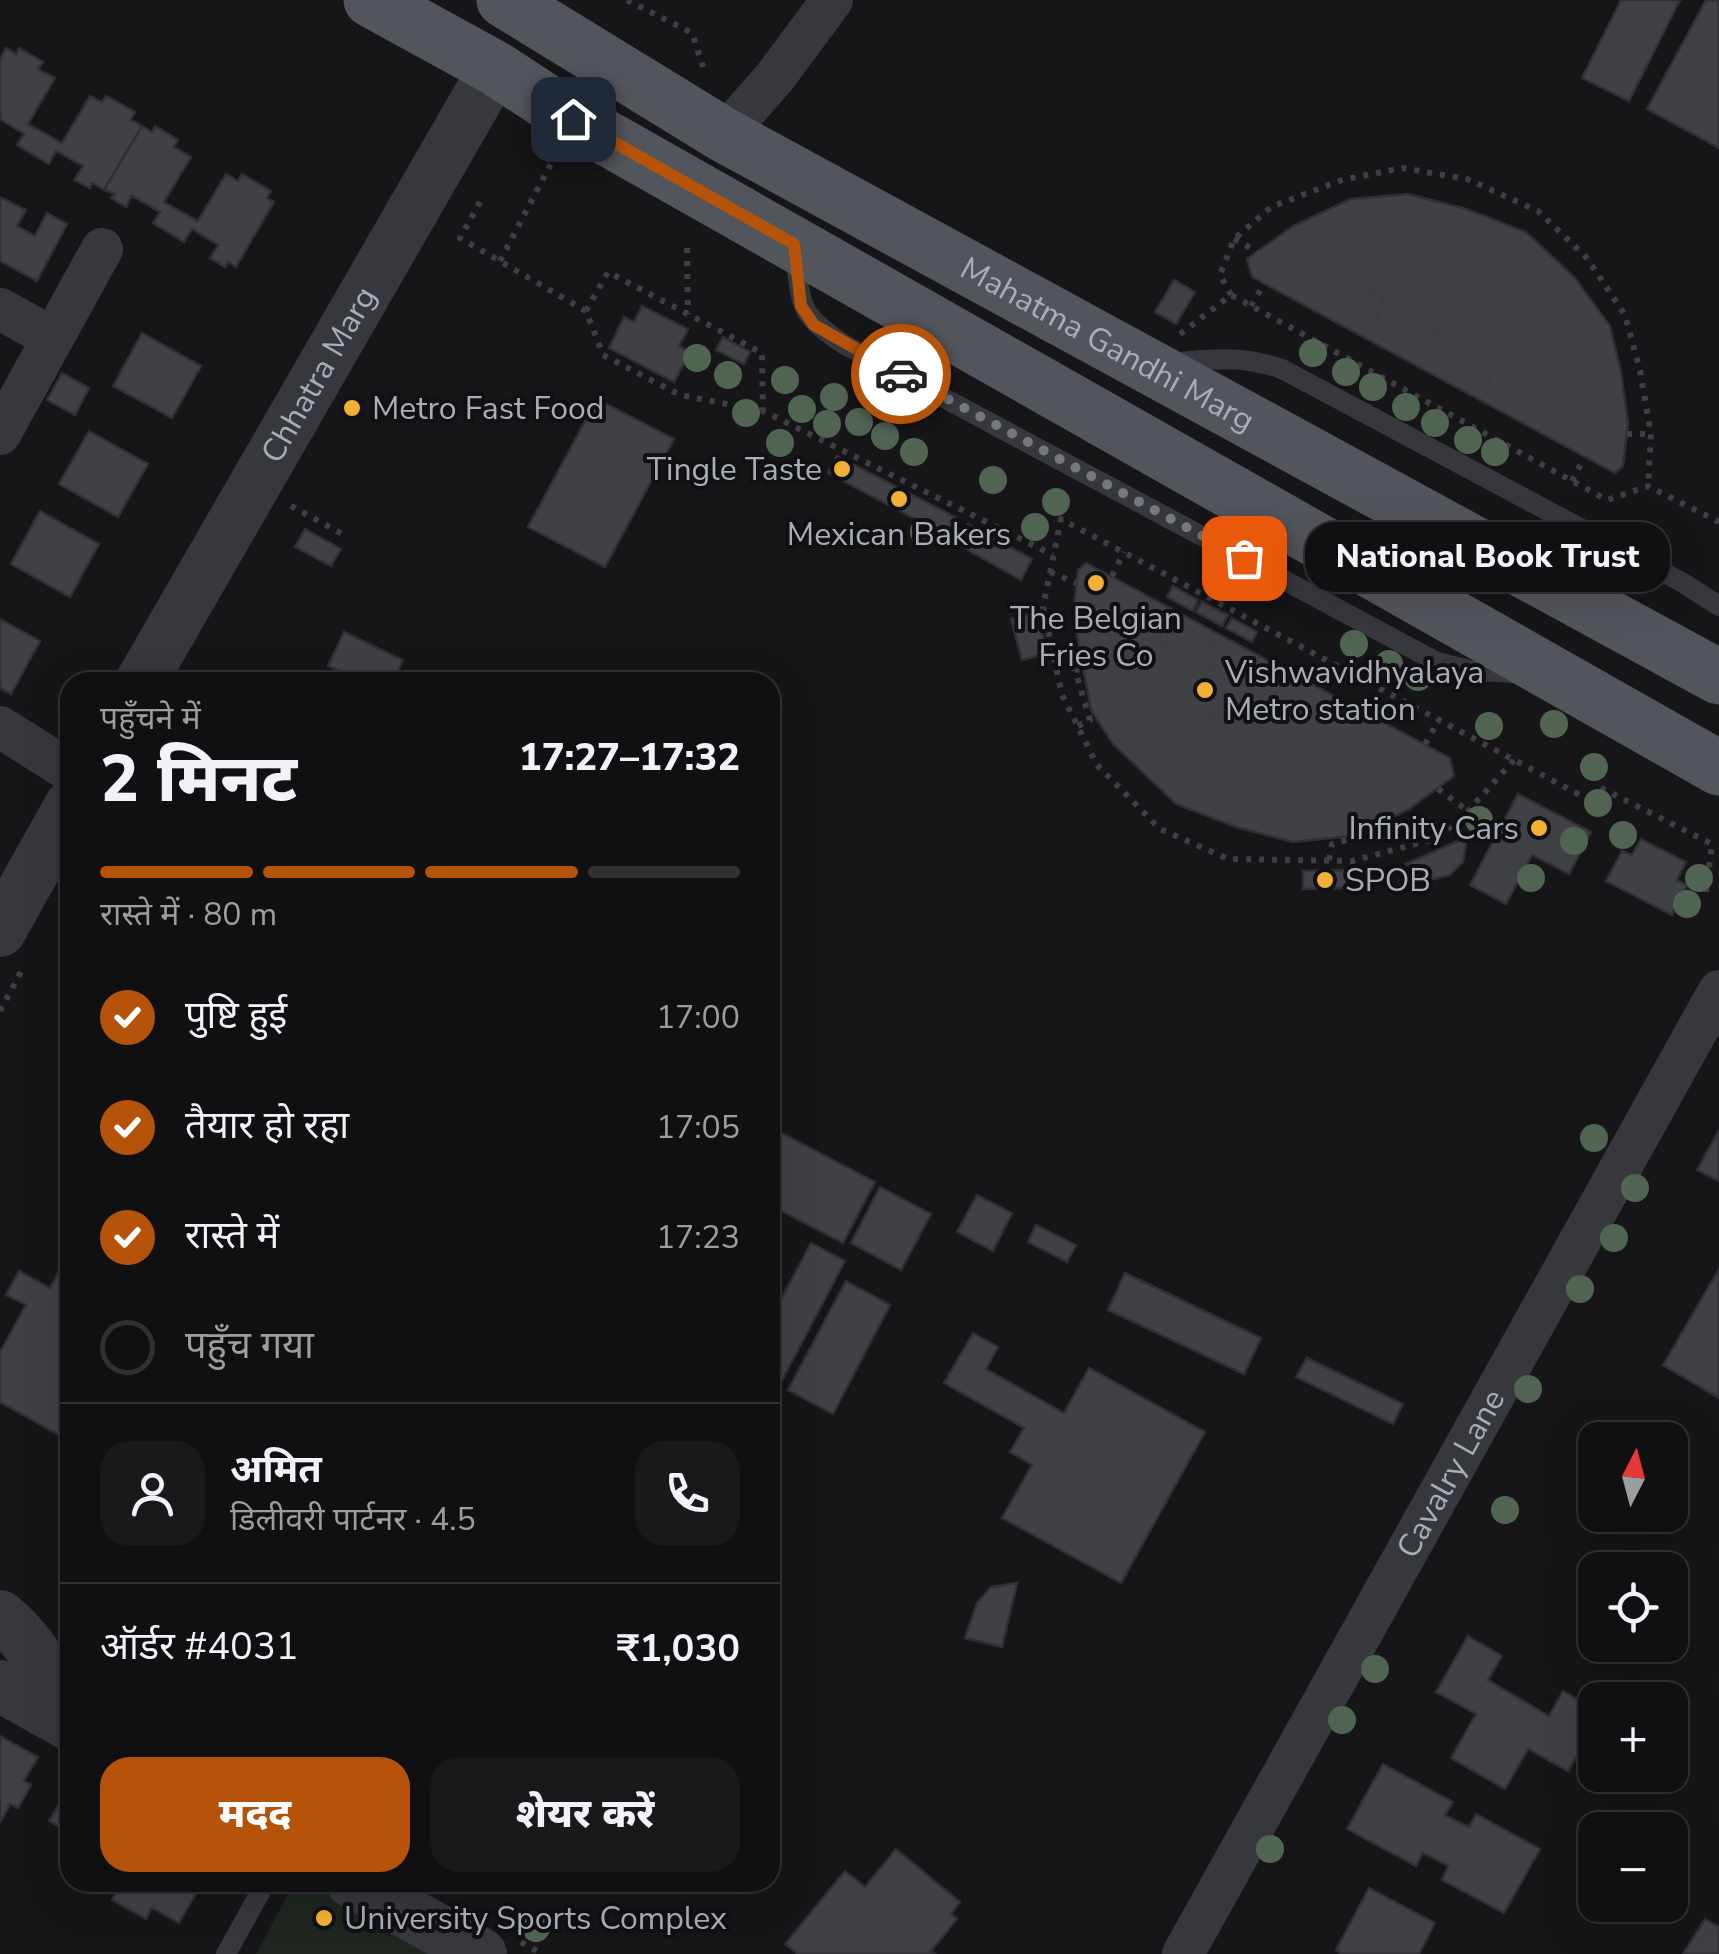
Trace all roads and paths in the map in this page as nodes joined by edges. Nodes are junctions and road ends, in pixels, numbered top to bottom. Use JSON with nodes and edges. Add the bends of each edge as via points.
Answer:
{"nodes":[{"id":1,"x":372,"y":0,"type":"edge"},
{"id":2,"x":832,"y":0,"type":"edge"},
{"id":3,"x":524,"y":5,"type":"edge"},
{"id":4,"x":495,"y":68,"type":"junction"},
{"id":5,"x":724,"y":134,"type":"junction"},
{"id":6,"x":546,"y":172,"type":"dead end"},
{"id":7,"x":480,"y":202,"type":"dead end"},
{"id":8,"x":1234,"y":239,"type":"junction"},
{"id":9,"x":794,"y":244,"type":"junction"},
{"id":10,"x":687,"y":248,"type":"dead end"},
{"id":11,"x":102,"y":249,"type":"dead end"},
{"id":12,"x":1258,"y":252,"type":"dead end"},
{"id":13,"x":500,"y":261,"type":"junction"},
{"id":14,"x":1264,"y":284,"type":"dead end"},
{"id":15,"x":1342,"y":295,"type":"dead end"},
{"id":16,"x":1231,"y":296,"type":"junction"},
{"id":17,"x":1353,"y":302,"type":"dead end"},
{"id":18,"x":1251,"y":306,"type":"junction"},
{"id":19,"x":0,"y":309,"type":"edge"},
{"id":20,"x":586,"y":311,"type":"junction"},
{"id":21,"x":688,"y":314,"type":"junction"},
{"id":22,"x":53,"y":338,"type":"junction"},
{"id":23,"x":1417,"y":338,"type":"dead end"},
{"id":24,"x":1428,"y":345,"type":"dead end"},
{"id":25,"x":1161,"y":352,"type":"junction"},
{"id":26,"x":1476,"y":372,"type":"dead end"},
{"id":27,"x":1215,"y":403,"type":"junction"},
{"id":28,"x":1536,"y":405,"type":"dead end"},
{"id":29,"x":763,"y":410,"type":"junction"},
{"id":30,"x":0,"y":434,"type":"edge"},
{"id":31,"x":1627,"y":434,"type":"dead end"},
{"id":32,"x":1651,"y":434,"type":"junction"},
{"id":33,"x":1584,"y":458,"type":"dead end"},
{"id":34,"x":1181,"y":463,"type":"junction"},
{"id":35,"x":1572,"y":481,"type":"junction"},
{"id":36,"x":255,"y":486,"type":"junction"},
{"id":37,"x":1648,"y":486,"type":"junction"},
{"id":38,"x":1719,"y":522,"type":"edge"},
{"id":39,"x":346,"y":536,"type":"dead end"},
{"id":40,"x":1124,"y":552,"type":"junction"},
{"id":41,"x":1053,"y":555,"type":"junction"},
{"id":42,"x":1050,"y":572,"type":"junction"},
{"id":43,"x":1112,"y":576,"type":"dead end"},
{"id":44,"x":1076,"y":583,"type":"dead end"},
{"id":45,"x":1719,"y":606,"type":"edge"},
{"id":46,"x":1157,"y":616,"type":"dead end"},
{"id":47,"x":1174,"y":625,"type":"dead end"},
{"id":48,"x":1152,"y":626,"type":"junction"},
{"id":49,"x":1226,"y":652,"type":"dead end"},
{"id":50,"x":1240,"y":660,"type":"dead end"},
{"id":51,"x":1118,"y":666,"type":"dead end"},
{"id":52,"x":148,"y":672,"type":"edge"},
{"id":53,"x":1555,"y":675,"type":"junction"},
{"id":54,"x":1719,"y":677,"type":"edge"},
{"id":55,"x":1439,"y":720,"type":"junction"},
{"id":56,"x":1078,"y":726,"type":"junction"},
{"id":57,"x":0,"y":727,"type":"edge"},
{"id":58,"x":1198,"y":742,"type":"dead end"},
{"id":59,"x":1425,"y":744,"type":"dead end"},
{"id":60,"x":1514,"y":760,"type":"junction"},
{"id":61,"x":60,"y":764,"type":"edge"},
{"id":62,"x":1719,"y":768,"type":"edge"},
{"id":63,"x":1438,"y":789,"type":"dead end"},
{"id":64,"x":1347,"y":792,"type":"dead end"},
{"id":65,"x":1468,"y":811,"type":"junction"},
{"id":66,"x":60,"y":824,"type":"edge"},
{"id":67,"x":1328,"y":860,"type":"junction"},
{"id":68,"x":1706,"y":892,"type":"dead end"},
{"id":69,"x":0,"y":931,"type":"edge"},
{"id":70,"x":1719,"y":991,"type":"edge"},
{"id":71,"x":0,"y":1616,"type":"edge"},
{"id":72,"x":60,"y":1695,"type":"edge"},
{"id":73,"x":5,"y":1696,"type":"edge"},
{"id":74,"x":60,"y":1721,"type":"edge"},
{"id":75,"x":260,"y":1892,"type":"edge"},
{"id":76,"x":370,"y":1892,"type":"edge"},
{"id":77,"x":226,"y":1954,"type":"edge"},
{"id":78,"x":481,"y":1954,"type":"edge"},
{"id":79,"x":1184,"y":1954,"type":"edge"}],
"edges":[{"from":1,"to":4,"type":"main road","name":"Mahatma Gandhi Marg"},
{"from":2,"to":5,"type":"street"},
{"from":3,"to":5,"type":"main road","name":"Mahatma Gandhi Marg"},
{"from":4,"to":9,"type":"main road","name":"Mahatma Gandhi Marg"},
{"from":4,"to":36,"type":"street","name":"Chhatra Marg"},
{"from":5,"to":25,"type":"main road","name":"Mahatma Gandhi Marg"},
{"from":6,"to":13,"type":"path"},
{"from":7,"to":13,"type":"path","via":[[460,238]]},
{"from":8,"to":12,"type":"path"},
{"from":8,"to":16,"type":"path","via":[[1220,275]]},
{"from":8,"to":32,"type":"path","via":[[1272,207],[1342,180],[1402,168],[1467,180],[1538,211],[1586,257],[1624,315]]},
{"from":9,"to":34,"type":"main road","name":"Mahatma Gandhi Marg"},
{"from":9,"to":53,"type":"lane","via":[[801,306],[814,325],[846,345],[1437,662]]},
{"from":10,"to":21,"type":"path"},
{"from":11,"to":22,"type":"street"},
{"from":13,"to":20,"type":"path"},
{"from":14,"to":18,"type":"path"},
{"from":15,"to":24,"type":"path","via":[[1349,282],[1424,324],[1437,332]]},
{"from":16,"to":18,"type":"path"},
{"from":16,"to":25,"type":"path"},
{"from":17,"to":23,"type":"path"},
{"from":18,"to":35,"type":"path"},
{"from":19,"to":22,"type":"street"},
{"from":20,"to":21,"type":"path","via":[[608,272]]},
{"from":20,"to":29,"type":"path","via":[[603,355],[680,395]]},
{"from":21,"to":29,"type":"path","via":[[762,353]]},
{"from":22,"to":30,"type":"street"},
{"from":25,"to":27,"type":"main road","name":"Mahatma Gandhi Marg"},
{"from":25,"to":45,"type":"lane","via":[[1257,360],[1282,369]]},
{"from":26,"to":28,"type":"path"},
{"from":27,"to":34,"type":"main road"},
{"from":27,"to":54,"type":"main road","name":"Mahatma Gandhi Marg"},
{"from":29,"to":41,"type":"path"},
{"from":31,"to":32,"type":"path"},
{"from":32,"to":37,"type":"path"},
{"from":33,"to":35,"type":"path"},
{"from":34,"to":53,"type":"main road","name":"Mahatma Gandhi Marg"},
{"from":35,"to":37,"type":"path","via":[[1607,500]]},
{"from":36,"to":39,"type":"path"},
{"from":36,"to":52,"type":"street","name":"Chhatra Marg"},
{"from":37,"to":38,"type":"path"},
{"from":40,"to":41,"type":"path","via":[[1061,519]]},
{"from":40,"to":43,"type":"path"},
{"from":40,"to":55,"type":"path"},
{"from":41,"to":42,"type":"path"},
{"from":42,"to":44,"type":"path"},
{"from":42,"to":56,"type":"path","via":[[1044,607],[1062,695]]},
{"from":46,"to":48,"type":"path"},
{"from":47,"to":49,"type":"path"},
{"from":48,"to":50,"type":"path","via":[[1236,669]]},
{"from":48,"to":58,"type":"path","via":[[1148,634],[1231,678]]},
{"from":51,"to":56,"type":"path","via":[[1075,670],[1090,720]]},
{"from":53,"to":62,"type":"main road","name":"Mahatma Gandhi Marg"},
{"from":55,"to":59,"type":"path"},
{"from":55,"to":60,"type":"path"},
{"from":56,"to":67,"type":"path","via":[[1097,765],[1160,829],[1228,859]]},
{"from":57,"to":61,"type":"street"},
{"from":60,"to":65,"type":"path"},
{"from":60,"to":68,"type":"path","via":[[1593,802],[1599,788],[1712,844]]},
{"from":63,"to":65,"type":"path"},
{"from":64,"to":67,"type":"path","via":[[1378,830],[1332,844]]},
{"from":65,"to":67,"type":"path","via":[[1438,838],[1352,861]]},
{"from":66,"to":69,"type":"street"},
{"from":70,"to":79,"type":"street","name":"Cavalry Lane"},
{"from":71,"to":72,"type":"street","via":[[18,1629]]},
{"from":73,"to":74,"type":"street"},
{"from":75,"to":77,"type":"lane"},
{"from":76,"to":78,"type":"street"}]}
